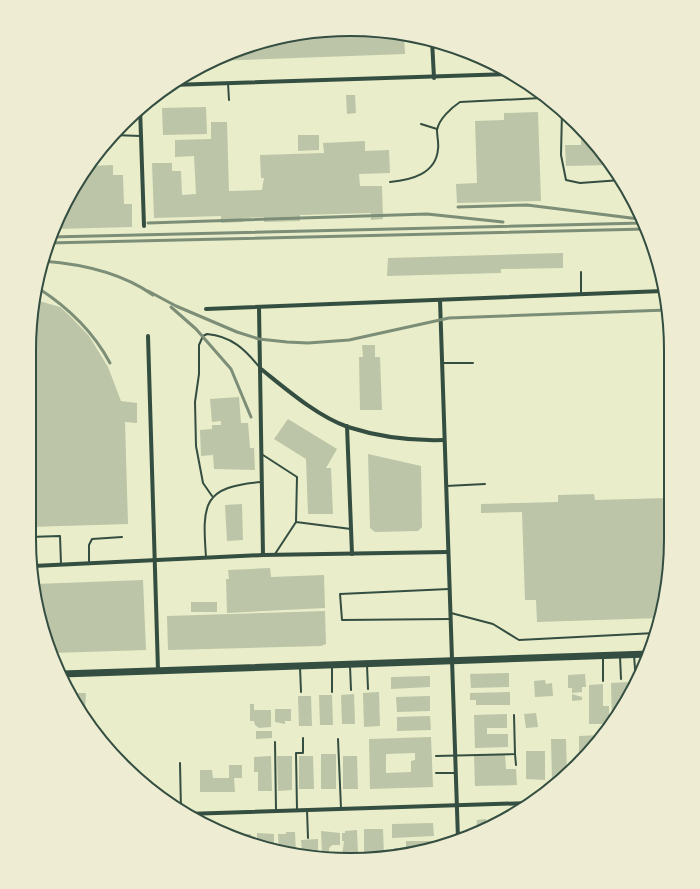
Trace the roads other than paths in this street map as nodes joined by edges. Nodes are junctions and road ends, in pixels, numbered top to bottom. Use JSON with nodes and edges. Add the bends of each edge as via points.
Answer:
{"nodes":[{"id":1,"x":432,"y":47,"type":"edge"},
{"id":2,"x":501,"y":75,"type":"edge"},
{"id":3,"x":434,"y":78,"type":"junction"},
{"id":4,"x":228,"y":83,"type":"junction"},
{"id":5,"x":183,"y":85,"type":"edge"},
{"id":6,"x":537,"y":98,"type":"edge"},
{"id":7,"x":229,"y":100,"type":"dead end"},
{"id":8,"x":140,"y":116,"type":"edge"},
{"id":9,"x":562,"y":119,"type":"edge"},
{"id":10,"x":421,"y":124,"type":"dead end"},
{"id":11,"x":437,"y":129,"type":"junction"},
{"id":12,"x":122,"y":135,"type":"edge"},
{"id":13,"x":141,"y":136,"type":"junction"},
{"id":14,"x":614,"y":181,"type":"edge"},
{"id":15,"x":390,"y":182,"type":"dead end"},
{"id":16,"x":144,"y":226,"type":"dead end"},
{"id":17,"x":581,"y":272,"type":"dead end"},
{"id":18,"x":658,"y":291,"type":"edge"},
{"id":19,"x":582,"y":295,"type":"junction"},
{"id":20,"x":440,"y":300,"type":"junction"},
{"id":21,"x":259,"y":307,"type":"junction"},
{"id":22,"x":206,"y":309,"type":"dead end"},
{"id":23,"x":148,"y":336,"type":"dead end"},
{"id":24,"x":473,"y":363,"type":"dead end"},
{"id":25,"x":442,"y":364,"type":"junction"},
{"id":26,"x":261,"y":369,"type":"junction"},
{"id":27,"x":347,"y":426,"type":"junction"},
{"id":28,"x":444,"y":440,"type":"junction"},
{"id":29,"x":262,"y":455,"type":"junction"},
{"id":30,"x":262,"y":482,"type":"junction"},
{"id":31,"x":485,"y":484,"type":"dead end"},
{"id":32,"x":446,"y":486,"type":"junction"},
{"id":33,"x":212,"y":496,"type":"junction"},
{"id":34,"x":296,"y":522,"type":"junction"},
{"id":35,"x":351,"y":529,"type":"junction"},
{"id":36,"x":36,"y":537,"type":"edge"},
{"id":37,"x":122,"y":538,"type":"dead end"},
{"id":38,"x":448,"y":552,"type":"junction"},
{"id":39,"x":352,"y":554,"type":"junction"},
{"id":40,"x":263,"y":555,"type":"junction"},
{"id":41,"x":274,"y":555,"type":"junction"},
{"id":42,"x":206,"y":558,"type":"junction"},
{"id":43,"x":155,"y":561,"type":"junction"},
{"id":44,"x":89,"y":564,"type":"junction"},
{"id":45,"x":61,"y":565,"type":"junction"},
{"id":46,"x":38,"y":566,"type":"edge"},
{"id":47,"x":449,"y":589,"type":"junction"},
{"id":48,"x":450,"y":613,"type":"junction"},
{"id":49,"x":450,"y":619,"type":"junction"},
{"id":50,"x":649,"y":633,"type":"edge"},
{"id":51,"x":634,"y":654,"type":"junction"},
{"id":52,"x":642,"y":654,"type":"edge"},
{"id":53,"x":620,"y":655,"type":"junction"},
{"id":54,"x":602,"y":656,"type":"junction"},
{"id":55,"x":452,"y":661,"type":"junction"},
{"id":56,"x":350,"y":664,"type":"junction"},
{"id":57,"x":367,"y":664,"type":"junction"},
{"id":58,"x":332,"y":665,"type":"junction"},
{"id":59,"x":300,"y":666,"type":"junction"},
{"id":60,"x":158,"y":670,"type":"junction"},
{"id":61,"x":635,"y":670,"type":"edge"},
{"id":62,"x":66,"y":674,"type":"edge"},
{"id":63,"x":621,"y":679,"type":"dead end"},
{"id":64,"x":603,"y":681,"type":"dead end"},
{"id":65,"x":368,"y":689,"type":"dead end"},
{"id":66,"x":351,"y":690,"type":"dead end"},
{"id":67,"x":301,"y":692,"type":"dead end"},
{"id":68,"x":332,"y":692,"type":"dead end"},
{"id":69,"x":514,"y":715,"type":"dead end"},
{"id":70,"x":303,"y":738,"type":"dead end"},
{"id":71,"x":338,"y":739,"type":"dead end"},
{"id":72,"x":275,"y":742,"type":"dead end"},
{"id":73,"x":515,"y":754,"type":"junction"},
{"id":74,"x":436,"y":756,"type":"dead end"},
{"id":75,"x":455,"y":756,"type":"junction"},
{"id":76,"x":180,"y":763,"type":"dead end"},
{"id":77,"x":516,"y":765,"type":"dead end"},
{"id":78,"x":436,"y":774,"type":"dead end"},
{"id":79,"x":455,"y":774,"type":"junction"},
{"id":80,"x":181,"y":803,"type":"edge"},
{"id":81,"x":519,"y":803,"type":"edge"},
{"id":82,"x":456,"y":806,"type":"junction"},
{"id":83,"x":341,"y":809,"type":"junction"},
{"id":84,"x":307,"y":810,"type":"junction"},
{"id":85,"x":276,"y":811,"type":"junction"},
{"id":86,"x":297,"y":811,"type":"junction"},
{"id":87,"x":198,"y":814,"type":"edge"},
{"id":88,"x":458,"y":834,"type":"edge"},
{"id":89,"x":308,"y":838,"type":"dead end"}],
"edges":[{"from":1,"to":3,"type":"street"},
{"from":2,"to":3,"type":"street"},
{"from":3,"to":4,"type":"street"},
{"from":4,"to":5,"type":"street"},
{"from":4,"to":7,"type":"lane"},
{"from":6,"to":11,"type":"lane","via":[[460,102],[445,115]]},
{"from":8,"to":13,"type":"street"},
{"from":9,"to":14,"type":"lane","via":[[561,155],[566,180],[580,183]]},
{"from":10,"to":11,"type":"lane"},
{"from":11,"to":15,"type":"lane","via":[[436,162],[422,175],[405,181]]},
{"from":12,"to":13,"type":"lane"},
{"from":13,"to":16,"type":"street"},
{"from":17,"to":19,"type":"lane"},
{"from":18,"to":19,"type":"street"},
{"from":19,"to":20,"type":"street"},
{"from":20,"to":21,"type":"street"},
{"from":20,"to":25,"type":"street"},
{"from":21,"to":22,"type":"street"},
{"from":21,"to":26,"type":"street"},
{"from":23,"to":43,"type":"street"},
{"from":24,"to":25,"type":"lane"},
{"from":25,"to":28,"type":"street"},
{"from":26,"to":27,"type":"street","via":[[311,407]]},
{"from":26,"to":29,"type":"street"},
{"from":26,"to":33,"type":"lane","via":[[241,346],[228,339],[207,334],[203,336],[199,345],[195,402],[196,446],[203,483]]},
{"from":27,"to":28,"type":"street","via":[[414,441]]},
{"from":27,"to":35,"type":"street"},
{"from":28,"to":32,"type":"street"},
{"from":29,"to":30,"type":"street"},
{"from":29,"to":34,"type":"lane","via":[[297,477]]},
{"from":30,"to":33,"type":"lane","via":[[226,488]]},
{"from":30,"to":40,"type":"street"},
{"from":31,"to":32,"type":"lane"},
{"from":32,"to":38,"type":"street"},
{"from":33,"to":42,"type":"lane","via":[[206,515]]},
{"from":34,"to":35,"type":"lane"},
{"from":34,"to":41,"type":"lane"},
{"from":35,"to":39,"type":"street"},
{"from":36,"to":45,"type":"lane","via":[[60,536]]},
{"from":37,"to":44,"type":"lane","via":[[92,539],[89,545]]},
{"from":38,"to":39,"type":"street"},
{"from":38,"to":47,"type":"street"},
{"from":39,"to":41,"type":"street"},
{"from":40,"to":41,"type":"street"},
{"from":40,"to":42,"type":"street"},
{"from":42,"to":43,"type":"street"},
{"from":43,"to":44,"type":"street"},
{"from":43,"to":60,"type":"street"},
{"from":44,"to":45,"type":"street"},
{"from":45,"to":46,"type":"street"},
{"from":47,"to":48,"type":"street"},
{"from":47,"to":49,"type":"lane","via":[[340,594],[342,620]]},
{"from":48,"to":49,"type":"street"},
{"from":48,"to":50,"type":"lane","via":[[493,624],[519,640]]},
{"from":49,"to":55,"type":"street"},
{"from":51,"to":52,"type":"main road"},
{"from":51,"to":53,"type":"main road"},
{"from":51,"to":61,"type":"lane"},
{"from":53,"to":54,"type":"main road"},
{"from":53,"to":63,"type":"lane"},
{"from":54,"to":55,"type":"main road"},
{"from":54,"to":64,"type":"lane"},
{"from":55,"to":57,"type":"main road"},
{"from":55,"to":75,"type":"street"},
{"from":56,"to":57,"type":"main road"},
{"from":56,"to":58,"type":"main road"},
{"from":56,"to":66,"type":"lane"},
{"from":57,"to":65,"type":"lane"},
{"from":58,"to":59,"type":"main road"},
{"from":58,"to":68,"type":"lane"},
{"from":59,"to":60,"type":"main road"},
{"from":59,"to":67,"type":"lane"},
{"from":60,"to":62,"type":"main road"},
{"from":69,"to":73,"type":"lane"},
{"from":70,"to":86,"type":"lane","via":[[303,753],[296,753]]},
{"from":71,"to":83,"type":"lane"},
{"from":72,"to":85,"type":"lane"},
{"from":73,"to":75,"type":"lane"},
{"from":73,"to":77,"type":"lane"},
{"from":74,"to":75,"type":"lane"},
{"from":75,"to":79,"type":"street"},
{"from":76,"to":80,"type":"lane"},
{"from":78,"to":79,"type":"lane"},
{"from":79,"to":82,"type":"street"},
{"from":81,"to":82,"type":"street"},
{"from":82,"to":83,"type":"street"},
{"from":82,"to":88,"type":"street"},
{"from":83,"to":84,"type":"street"},
{"from":84,"to":86,"type":"street"},
{"from":84,"to":89,"type":"lane"},
{"from":85,"to":86,"type":"street"},
{"from":85,"to":87,"type":"street"}]}
